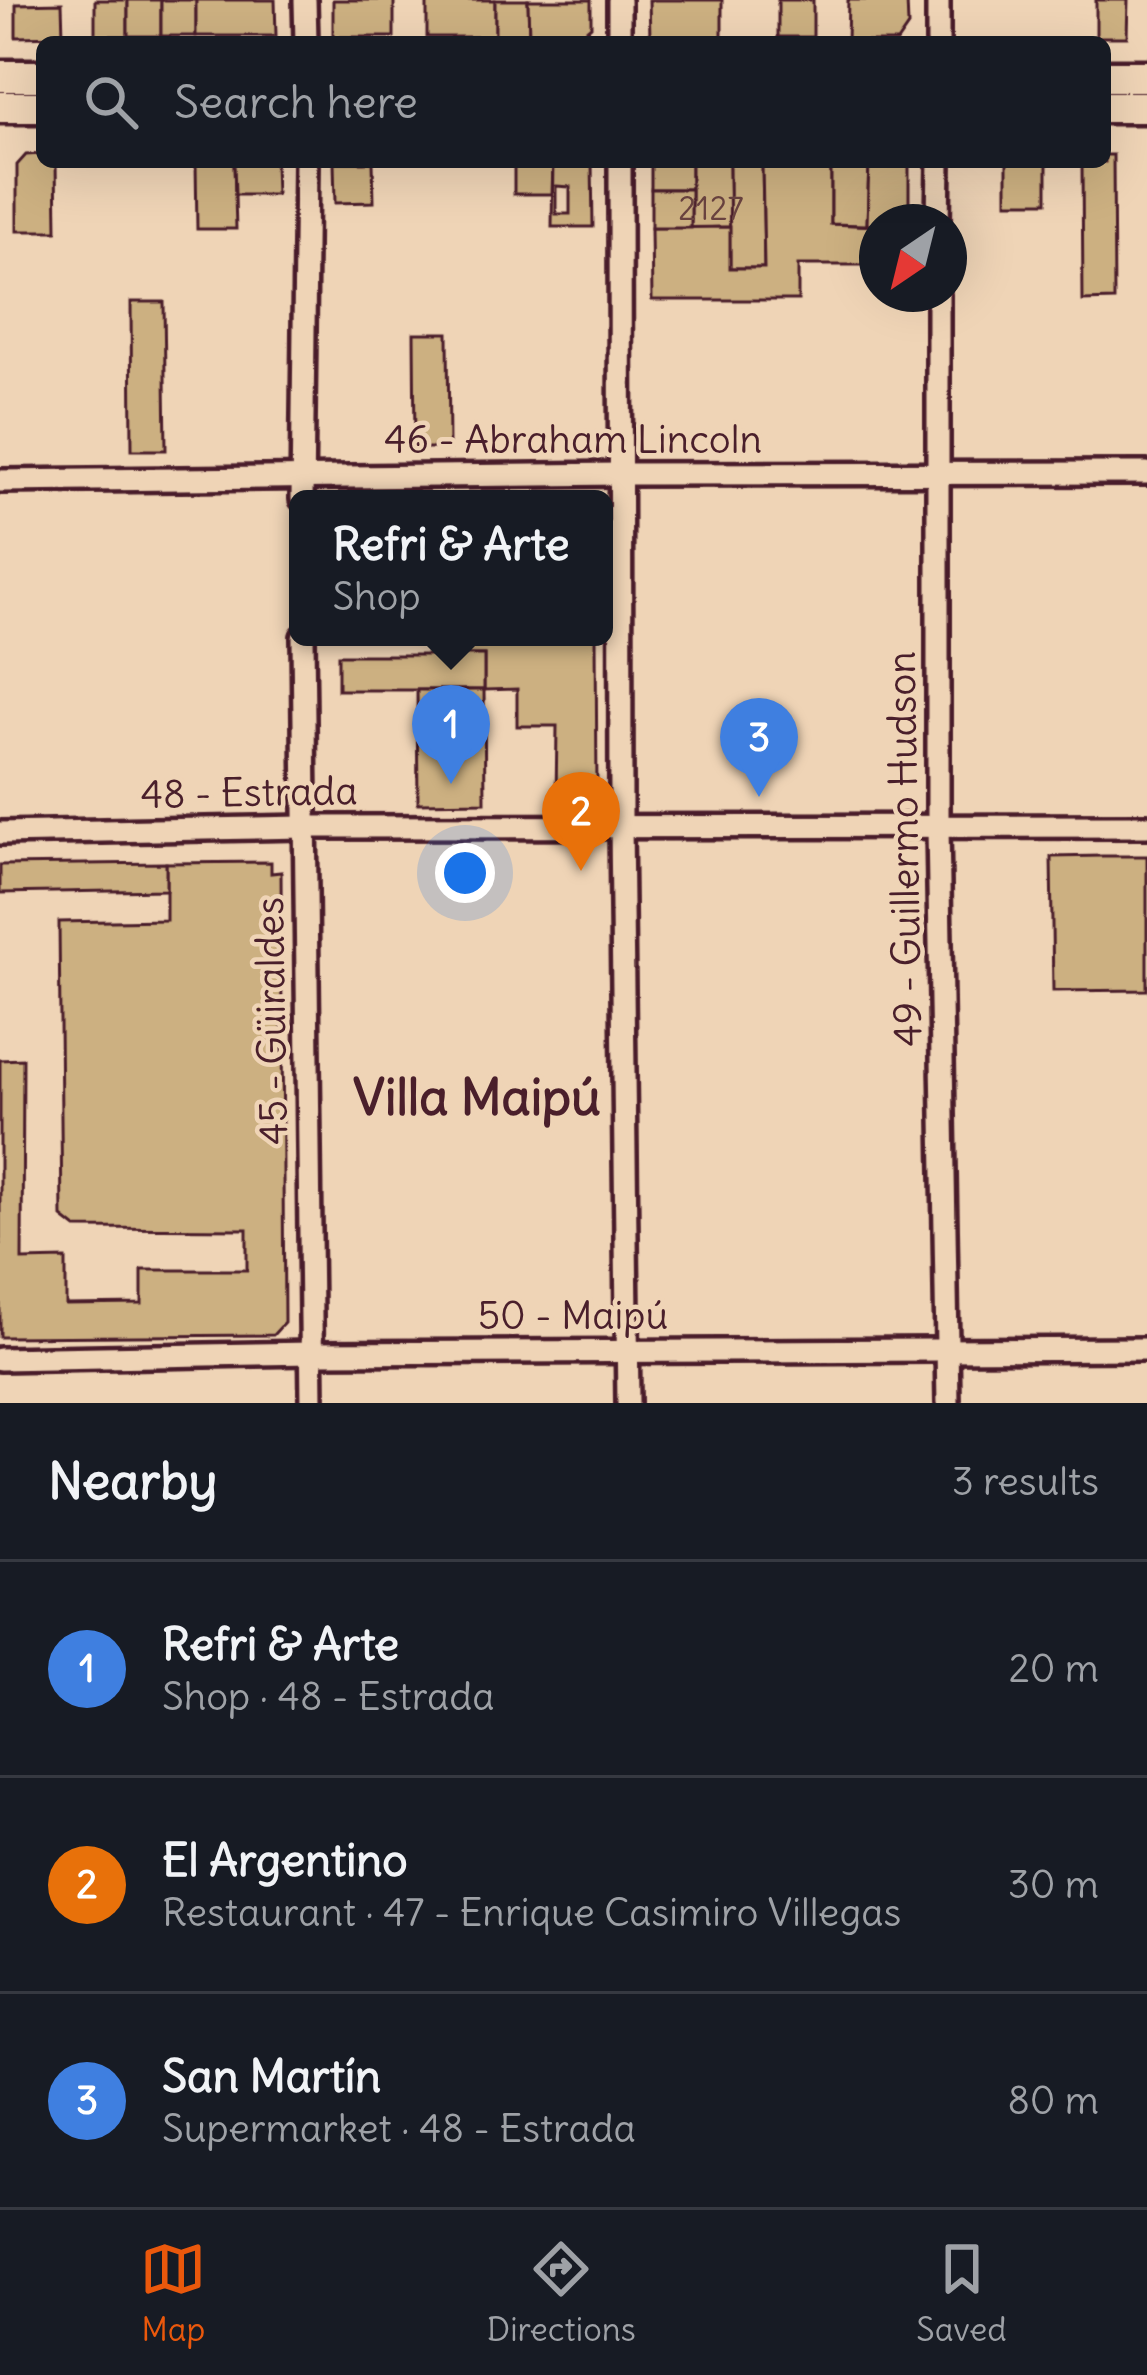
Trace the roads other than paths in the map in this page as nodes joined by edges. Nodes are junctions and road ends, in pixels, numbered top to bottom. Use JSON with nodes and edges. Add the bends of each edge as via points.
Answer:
{"nodes":[{"id":1,"x":305,"y":0,"type":"edge"},
{"id":2,"x":619,"y":0,"type":"edge"},
{"id":3,"x":938,"y":0,"type":"edge"},
{"id":4,"x":306,"y":36,"type":"edge"},
{"id":5,"x":619,"y":36,"type":"edge"},
{"id":6,"x":938,"y":36,"type":"edge"},
{"id":7,"x":0,"y":76,"type":"edge"},
{"id":8,"x":36,"y":76,"type":"edge"},
{"id":9,"x":1111,"y":76,"type":"edge"},
{"id":10,"x":1147,"y":76,"type":"edge"},
{"id":11,"x":0,"y":107,"type":"edge"},
{"id":12,"x":36,"y":107,"type":"edge"},
{"id":13,"x":1111,"y":107,"type":"edge"},
{"id":14,"x":1147,"y":107,"type":"edge"},
{"id":15,"x":306,"y":168,"type":"edge"},
{"id":16,"x":620,"y":168,"type":"edge"},
{"id":17,"x":939,"y":168,"type":"edge"},
{"id":18,"x":938,"y":204,"type":"edge"},
{"id":19,"x":938,"y":312,"type":"edge"},
{"id":20,"x":1147,"y":473,"type":"edge"},
{"id":21,"x":620,"y":474,"type":"junction"},
{"id":22,"x":937,"y":474,"type":"junction"},
{"id":23,"x":0,"y":481,"type":"edge"},
{"id":24,"x":302,"y":488,"type":"edge"},
{"id":25,"x":303,"y":646,"type":"edge"},
{"id":26,"x":621,"y":825,"type":"junction"},
{"id":27,"x":304,"y":826,"type":"junction"},
{"id":28,"x":1147,"y":826,"type":"edge"},
{"id":29,"x":938,"y":828,"type":"junction"},
{"id":30,"x":0,"y":833,"type":"edge"},
{"id":31,"x":1147,"y":1349,"type":"edge"},
{"id":32,"x":628,"y":1351,"type":"junction"},
{"id":33,"x":947,"y":1352,"type":"junction"},
{"id":34,"x":312,"y":1353,"type":"junction"},
{"id":35,"x":0,"y":1359,"type":"edge"},
{"id":36,"x":312,"y":1403,"type":"edge"},
{"id":37,"x":628,"y":1403,"type":"edge"},
{"id":38,"x":948,"y":1403,"type":"edge"}],
"edges":[{"from":1,"to":4,"type":"street"},
{"from":2,"to":5,"type":"street"},
{"from":3,"to":6,"type":"street"},
{"from":7,"to":8,"type":"main road"},
{"from":9,"to":10,"type":"main road"},
{"from":11,"to":12,"type":"main road"},
{"from":13,"to":14,"type":"main road"},
{"from":15,"to":24,"type":"street"},
{"from":16,"to":21,"type":"street"},
{"from":17,"to":18,"type":"street"},
{"from":19,"to":22,"type":"street","name":"49 - Guillermo Hudson"},
{"from":20,"to":22,"type":"street","name":"46 - Abraham Lincoln"},
{"from":21,"to":22,"type":"street","name":"46 - Abraham Lincoln"},
{"from":21,"to":24,"type":"street","name":"46 - Abraham Lincoln"},
{"from":21,"to":26,"type":"street"},
{"from":22,"to":29,"type":"street","name":"49 - Guillermo Hudson"},
{"from":23,"to":24,"type":"street","name":"46 - Abraham Lincoln"},
{"from":25,"to":27,"type":"street","name":"45 - Güiraldes"},
{"from":26,"to":27,"type":"street","name":"48 - Estrada"},
{"from":26,"to":29,"type":"street","name":"48 - Estrada"},
{"from":26,"to":32,"type":"street"},
{"from":27,"to":30,"type":"street","name":"48 - Estrada"},
{"from":27,"to":34,"type":"street","name":"45 - Güiraldes"},
{"from":28,"to":29,"type":"street","name":"48 - Estrada"},
{"from":29,"to":33,"type":"street","name":"49 - Guillermo Hudson"},
{"from":31,"to":33,"type":"street","name":"50 - Maipú"},
{"from":32,"to":33,"type":"street","name":"50 - Maipú"},
{"from":32,"to":34,"type":"street","name":"50 - Maipú"},
{"from":32,"to":37,"type":"street"},
{"from":33,"to":38,"type":"street","name":"49 - Guillermo Hudson"},
{"from":34,"to":35,"type":"street","name":"50 - Maipú"},
{"from":34,"to":36,"type":"street","name":"45 - Güiraldes"}]}
